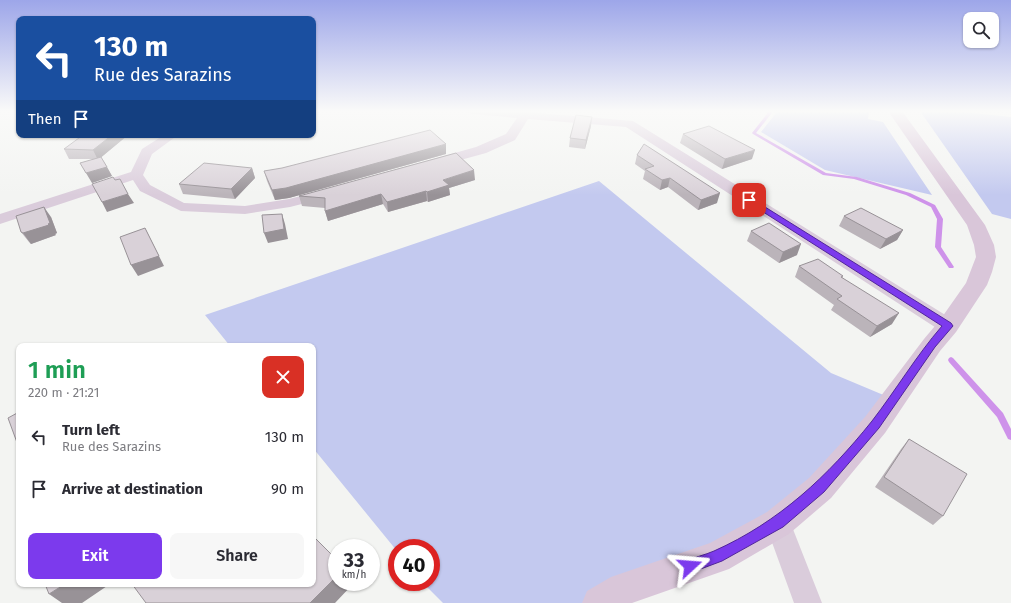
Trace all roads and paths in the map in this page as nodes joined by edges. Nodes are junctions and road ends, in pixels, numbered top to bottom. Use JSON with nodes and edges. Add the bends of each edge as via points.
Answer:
{"nodes":[{"id":1,"x":166,"y":139,"type":"edge"},
{"id":2,"x":508,"y":139,"type":"edge"},
{"id":3,"x":653,"y":139,"type":"edge"},
{"id":4,"x":915,"y":139,"type":"edge"},
{"id":5,"x":420,"y":167,"type":"edge"},
{"id":6,"x":136,"y":176,"type":"junction"},
{"id":7,"x":336,"y":190,"type":"edge"},
{"id":8,"x":0,"y":219,"type":"edge"},
{"id":9,"x":948,"y":326,"type":"junction"},
{"id":10,"x":778,"y":523,"type":"junction"},
{"id":11,"x":600,"y":603,"type":"edge"},
{"id":12,"x":808,"y":603,"type":"edge"}],
"edges":[{"from":1,"to":6,"type":"street","via":[[147,152]]},
{"from":2,"to":5,"type":"street","via":[[481,150]]},
{"from":3,"to":9,"type":"street"},
{"from":4,"to":9,"type":"street","via":[[976,225],[984,245],[986,257],[982,272]]},
{"from":6,"to":7,"type":"street","via":[[145,188],[181,207],[245,210],[290,203]]},
{"from":6,"to":8,"type":"street"},
{"from":9,"to":10,"type":"street","via":[[854,452],[820,488]]},
{"from":10,"to":11,"type":"street","via":[[717,557],[623,589]]},
{"from":10,"to":12,"type":"street"}]}
